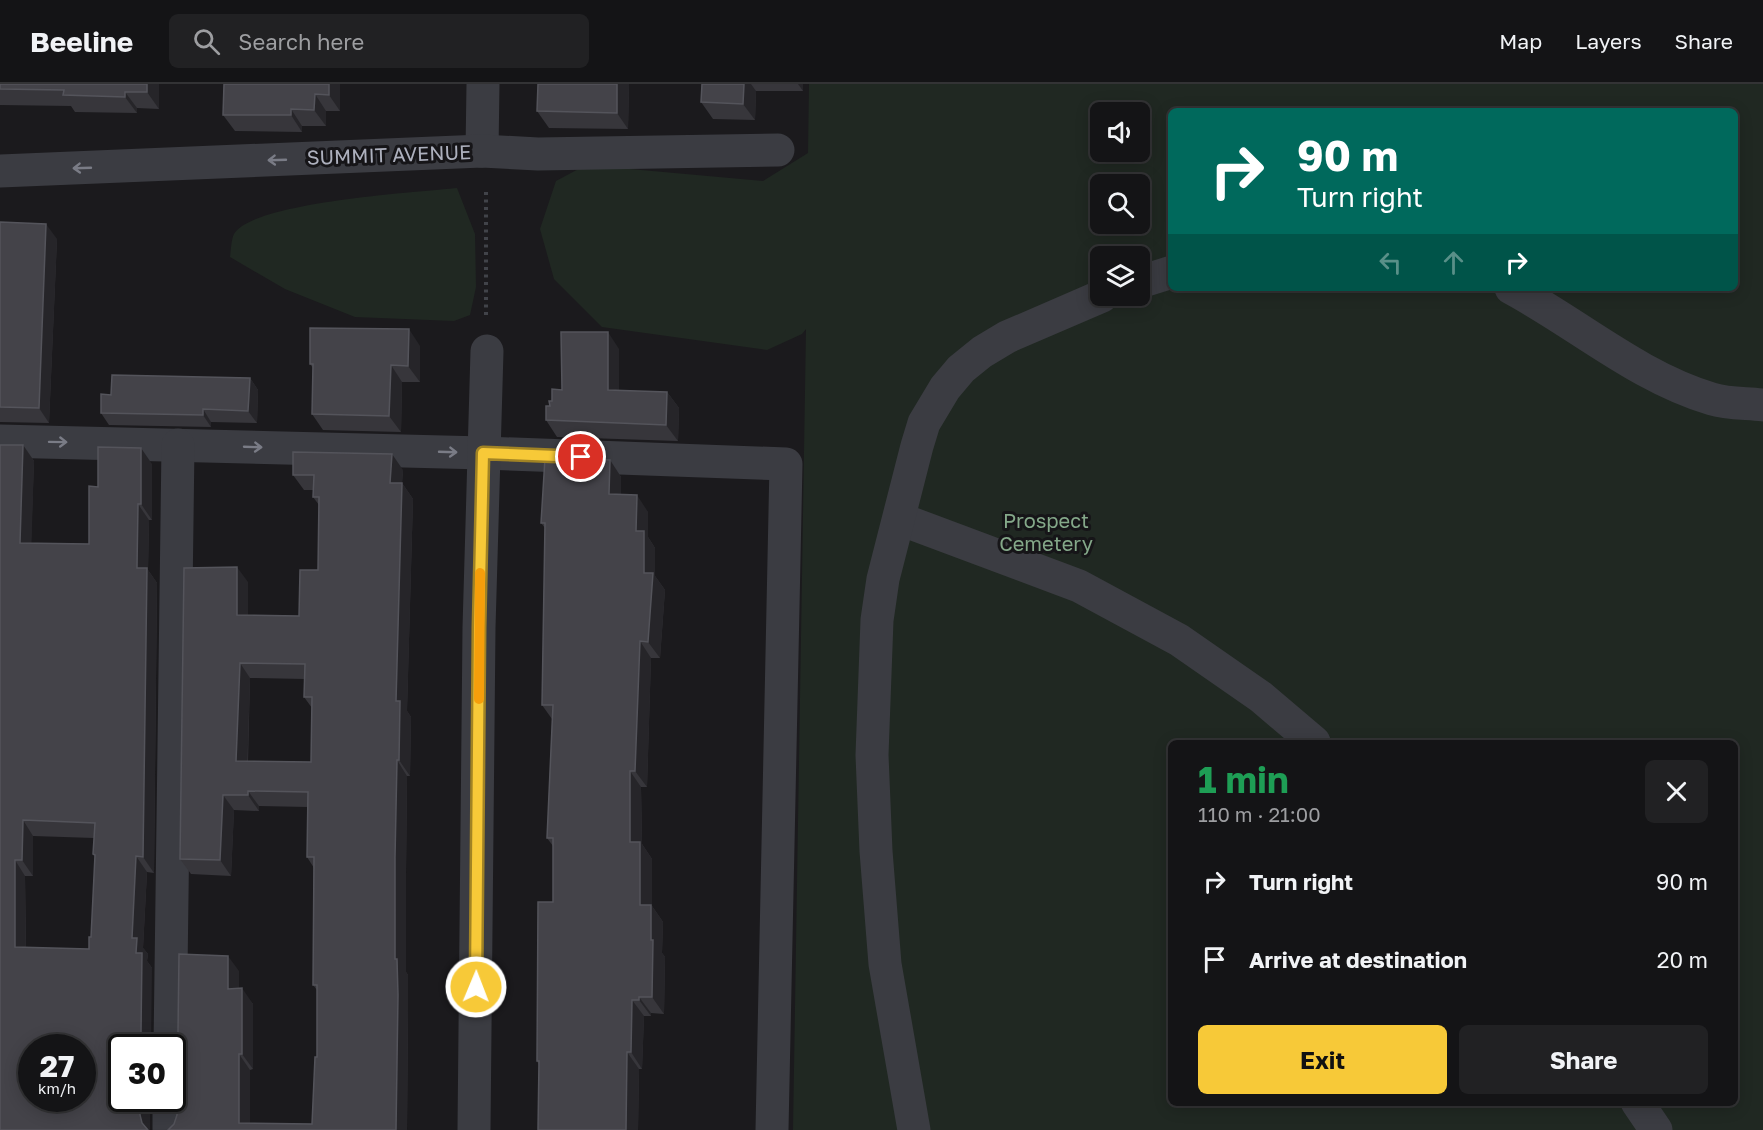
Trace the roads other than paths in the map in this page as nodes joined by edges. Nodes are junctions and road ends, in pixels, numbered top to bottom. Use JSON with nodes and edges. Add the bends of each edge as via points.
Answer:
{"nodes":[{"id":1,"x":483,"y":84,"type":"edge"},
{"id":2,"x":778,"y":150,"type":"dead end"},
{"id":3,"x":482,"y":151,"type":"junction"},
{"id":4,"x":0,"y":171,"type":"edge"},
{"id":5,"x":1168,"y":273,"type":"edge"},
{"id":6,"x":1150,"y":279,"type":"edge"},
{"id":7,"x":1516,"y":291,"type":"edge"},
{"id":8,"x":1090,"y":301,"type":"edge"},
{"id":9,"x":487,"y":336,"type":"road end"},
{"id":10,"x":1763,"y":405,"type":"edge"},
{"id":11,"x":0,"y":441,"type":"edge"},
{"id":12,"x":178,"y":445,"type":"junction"},
{"id":13,"x":483,"y":453,"type":"junction"},
{"id":14,"x":900,"y":519,"type":"junction"},
{"id":15,"x":1312,"y":740,"type":"edge"},
{"id":16,"x":170,"y":1034,"type":"edge"},
{"id":17,"x":1639,"y":1106,"type":"edge"},
{"id":18,"x":170,"y":1112,"type":"edge"},
{"id":19,"x":169,"y":1130,"type":"edge"},
{"id":20,"x":474,"y":1130,"type":"edge"},
{"id":21,"x":771,"y":1130,"type":"edge"},
{"id":22,"x":914,"y":1130,"type":"edge"},
{"id":23,"x":1656,"y":1130,"type":"edge"}],
"edges":[{"from":1,"to":3,"type":"street"},
{"from":2,"to":3,"type":"street","name":"SUMMIT AVENUE","via":[[538,154]]},
{"from":3,"to":4,"type":"street","name":"SUMMIT AVENUE","one_way":true},
{"from":5,"to":6,"type":"street"},
{"from":7,"to":10,"type":"street","via":[[1676,386],[1715,400]]},
{"from":8,"to":14,"type":"street","via":[[1007,337],[961,369],[924,423]]},
{"from":9,"to":13,"type":"street"},
{"from":11,"to":12,"type":"street","one_way":true},
{"from":12,"to":13,"type":"street","one_way":true},
{"from":12,"to":16,"type":"street"},
{"from":13,"to":20,"type":"street"},
{"from":13,"to":21,"type":"street","via":[[786,464]]},
{"from":14,"to":15,"type":"street","via":[[1079,586],[1179,640],[1261,697]]},
{"from":14,"to":22,"type":"street","via":[[883,579],[877,620],[872,755],[885,964]]},
{"from":17,"to":23,"type":"street"},
{"from":18,"to":19,"type":"street"}]}
